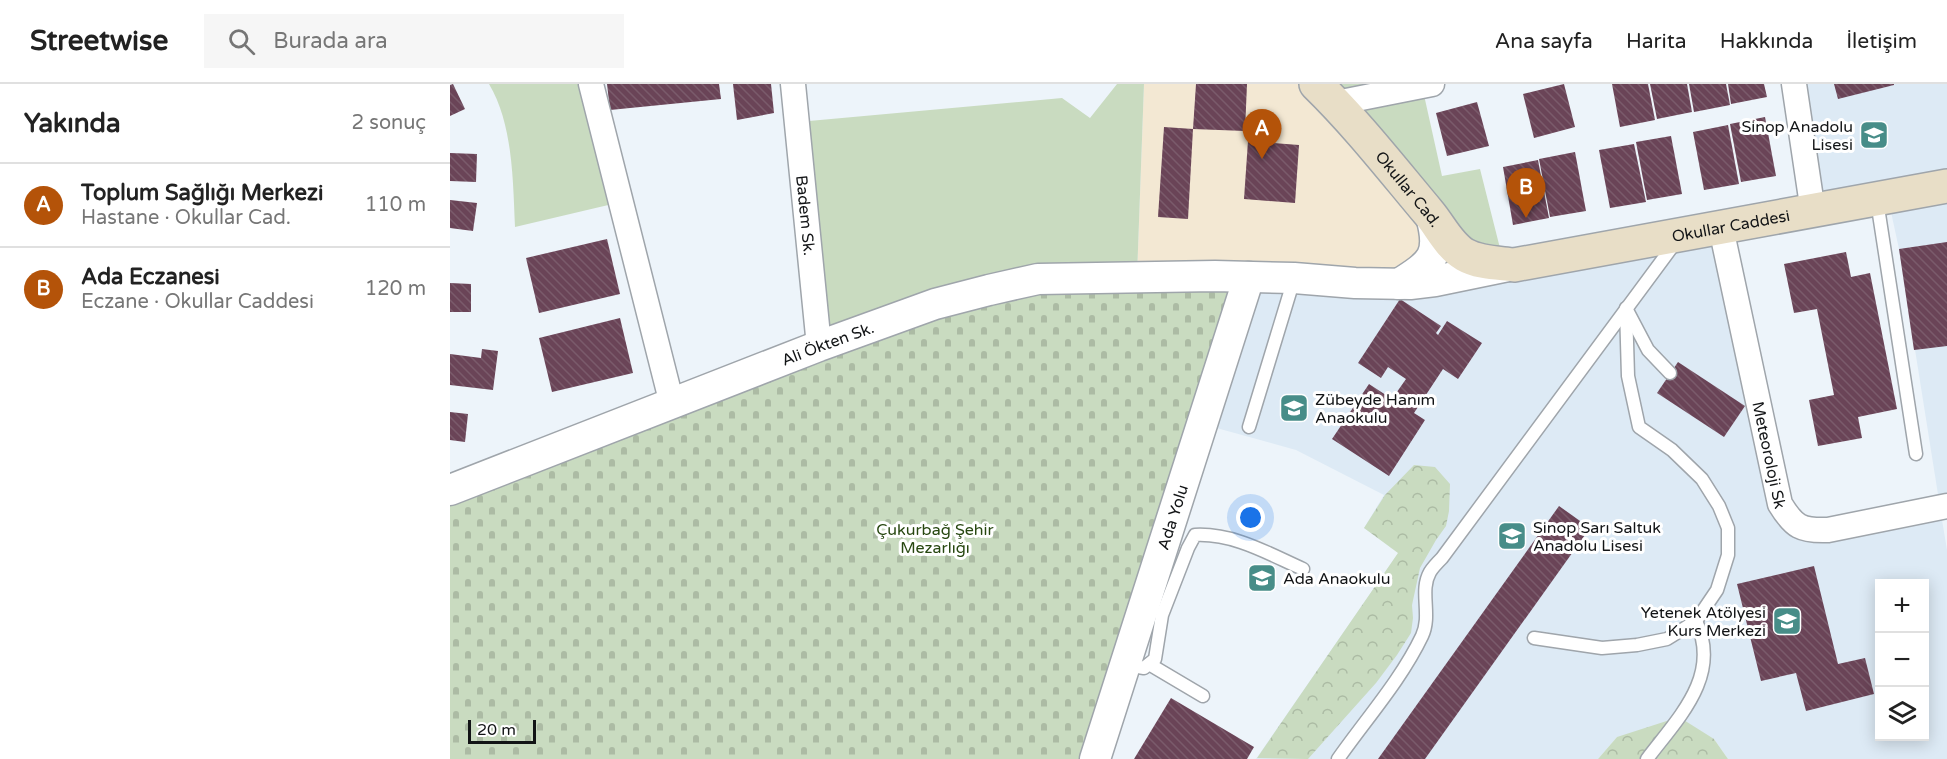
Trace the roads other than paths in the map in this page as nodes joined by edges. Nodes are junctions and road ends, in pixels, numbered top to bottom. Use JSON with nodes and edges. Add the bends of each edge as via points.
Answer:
{"nodes":[{"id":1,"x":591,"y":84,"type":"edge"},
{"id":2,"x":793,"y":84,"type":"edge"},
{"id":3,"x":1432,"y":84,"type":"edge"},
{"id":4,"x":1794,"y":84,"type":"edge"},
{"id":5,"x":1326,"y":94,"type":"edge"},
{"id":6,"x":1947,"y":186,"type":"edge"},
{"id":7,"x":1876,"y":200,"type":"junction"},
{"id":8,"x":1813,"y":212,"type":"junction"},
{"id":9,"x":1431,"y":216,"type":"junction"},
{"id":10,"x":1721,"y":228,"type":"junction"},
{"id":11,"x":1681,"y":236,"type":"junction"},
{"id":12,"x":1514,"y":265,"type":"junction"},
{"id":13,"x":1235,"y":276,"type":"junction"},
{"id":14,"x":1294,"y":278,"type":"junction"},
{"id":15,"x":1399,"y":284,"type":"junction"},
{"id":16,"x":1626,"y":308,"type":"junction"},
{"id":17,"x":819,"y":346,"type":"junction"},
{"id":18,"x":1670,"y":373,"type":"dead end"},
{"id":19,"x":672,"y":404,"type":"junction"},
{"id":20,"x":1249,"y":427,"type":"dead end"},
{"id":21,"x":1917,"y":454,"type":"dead end"},
{"id":22,"x":450,"y":490,"type":"edge"},
{"id":23,"x":1947,"y":506,"type":"edge"},
{"id":24,"x":1303,"y":569,"type":"dead end"},
{"id":25,"x":1696,"y":621,"type":"junction"},
{"id":26,"x":1534,"y":638,"type":"dead end"},
{"id":27,"x":1137,"y":664,"type":"junction"},
{"id":28,"x":1203,"y":696,"type":"dead end"},
{"id":29,"x":1095,"y":759,"type":"edge"},
{"id":30,"x":1338,"y":759,"type":"edge"},
{"id":31,"x":1647,"y":759,"type":"edge"}],
"edges":[{"from":1,"to":19,"type":"street"},
{"from":2,"to":17,"type":"street","name":"Badem Sk."},
{"from":3,"to":5,"type":"street"},
{"from":4,"to":8,"type":"street"},
{"from":5,"to":9,"type":"main road","name":"Okullar Cad."},
{"from":6,"to":7,"type":"main road","name":"Okullar Caddesi"},
{"from":7,"to":8,"type":"main road","name":"Okullar Caddesi"},
{"from":7,"to":21,"type":"lane"},
{"from":8,"to":10,"type":"main road","name":"Okullar Caddesi"},
{"from":9,"to":12,"type":"main road","name":"Okullar Cad.","via":[[1464,254],[1481,261]]},
{"from":9,"to":15,"type":"street","via":[[1437,237],[1433,256],[1424,268]]},
{"from":10,"to":11,"type":"main road","name":"Okullar Caddesi"},
{"from":10,"to":23,"type":"street","name":"Meteoroloji Sk","via":[[1780,504],[1791,521],[1810,531],[1828,530]]},
{"from":11,"to":12,"type":"main road","name":"Okullar Caddesi"},
{"from":11,"to":16,"type":"lane"},
{"from":12,"to":15,"type":"street","name":"Ali Ökten Sk."},
{"from":13,"to":14,"type":"street","name":"Ali Ökten Sk."},
{"from":13,"to":17,"type":"street","name":"Ali Ökten Sk.","via":[[1038,279],[935,304]]},
{"from":13,"to":27,"type":"street","name":"Ada Yolu"},
{"from":14,"to":15,"type":"street","name":"Ali Ökten Sk."},
{"from":14,"to":20,"type":"lane"},
{"from":16,"to":18,"type":"lane","via":[[1648,350]]},
{"from":16,"to":25,"type":"lane","via":[[1628,376],[1639,427],[1672,450],[1702,479],[1728,528],[1728,555],[1717,590]]},
{"from":16,"to":30,"type":"lane","via":[[1429,573],[1424,633]]},
{"from":17,"to":19,"type":"street","name":"Ali Ökten Sk."},
{"from":19,"to":22,"type":"street","name":"Ali Ökten Sk."},
{"from":24,"to":27,"type":"lane","via":[[1233,538],[1195,535],[1162,615],[1155,659]]},
{"from":25,"to":26,"type":"lane","via":[[1667,639],[1637,645],[1602,648]]},
{"from":25,"to":31,"type":"lane","via":[[1704,636],[1704,654],[1694,697]]},
{"from":27,"to":28,"type":"lane"},
{"from":27,"to":29,"type":"street","name":"Ada Yolu"}]}
